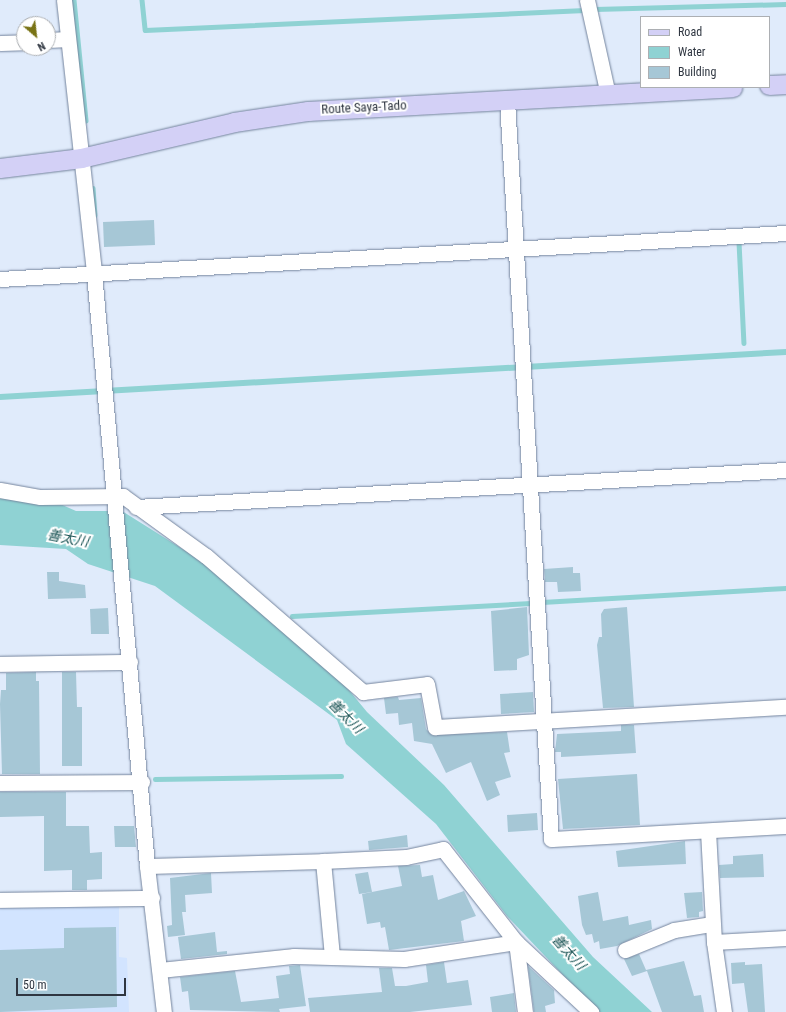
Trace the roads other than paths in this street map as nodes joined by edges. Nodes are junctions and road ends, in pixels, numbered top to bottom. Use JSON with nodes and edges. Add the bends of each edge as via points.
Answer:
{"nodes":[{"id":1,"x":64,"y":0,"type":"edge"},
{"id":2,"x":587,"y":0,"type":"edge"},
{"id":3,"x":68,"y":39,"type":"junction"},
{"id":4,"x":56,"y":40,"type":"edge"},
{"id":5,"x":16,"y":42,"type":"edge"},
{"id":6,"x":0,"y":43,"type":"edge"},
{"id":7,"x":786,"y":84,"type":"edge"},
{"id":8,"x":770,"y":85,"type":"edge"},
{"id":9,"x":716,"y":88,"type":"edge"},
{"id":10,"x":608,"y":95,"type":"junction"},
{"id":11,"x":507,"y":101,"type":"junction"},
{"id":12,"x":81,"y":158,"type":"junction"},
{"id":13,"x":0,"y":168,"type":"edge"},
{"id":14,"x":786,"y":233,"type":"edge"},
{"id":15,"x":516,"y":248,"type":"junction"},
{"id":16,"x":94,"y":273,"type":"junction"},
{"id":17,"x":0,"y":279,"type":"edge"},
{"id":18,"x":786,"y":470,"type":"edge"},
{"id":19,"x":529,"y":486,"type":"junction"},
{"id":20,"x":0,"y":490,"type":"edge"},
{"id":21,"x":114,"y":501,"type":"junction"},
{"id":22,"x":136,"y":507,"type":"junction"},
{"id":23,"x":130,"y":662,"type":"junction"},
{"id":24,"x":0,"y":664,"type":"edge"},
{"id":25,"x":786,"y":707,"type":"edge"},
{"id":26,"x":542,"y":720,"type":"junction"},
{"id":27,"x":142,"y":782,"type":"junction"},
{"id":28,"x":0,"y":783,"type":"edge"},
{"id":29,"x":786,"y":826,"type":"edge"},
{"id":30,"x":708,"y":831,"type":"junction"},
{"id":31,"x":323,"y":862,"type":"junction"},
{"id":32,"x":148,"y":866,"type":"junction"},
{"id":33,"x":152,"y":898,"type":"junction"},
{"id":34,"x":0,"y":900,"type":"edge"},
{"id":35,"x":711,"y":924,"type":"junction"},
{"id":36,"x":786,"y":938,"type":"edge"},
{"id":37,"x":516,"y":942,"type":"junction"},
{"id":38,"x":714,"y":942,"type":"junction"},
{"id":39,"x":625,"y":950,"type":"dead end"},
{"id":40,"x":332,"y":956,"type":"junction"},
{"id":41,"x":160,"y":970,"type":"junction"},
{"id":42,"x":164,"y":1012,"type":"edge"},
{"id":43,"x":526,"y":1012,"type":"edge"},
{"id":44,"x":591,"y":1012,"type":"edge"},
{"id":45,"x":724,"y":1012,"type":"edge"}],
"edges":[{"from":1,"to":3,"type":"street"},
{"from":2,"to":10,"type":"street"},
{"from":3,"to":4,"type":"street"},
{"from":3,"to":12,"type":"street"},
{"from":5,"to":6,"type":"street"},
{"from":7,"to":8,"type":"main road"},
{"from":9,"to":10,"type":"main road","name":"Route Saya-Tado"},
{"from":10,"to":11,"type":"main road","name":"Route Saya-Tado"},
{"from":11,"to":12,"type":"main road","name":"Route Saya-Tado","via":[[308,111],[234,122]]},
{"from":11,"to":15,"type":"street"},
{"from":12,"to":13,"type":"main road","name":"Route Saya-Tado"},
{"from":12,"to":16,"type":"street"},
{"from":14,"to":15,"type":"street"},
{"from":15,"to":16,"type":"street"},
{"from":15,"to":19,"type":"street"},
{"from":16,"to":17,"type":"street"},
{"from":16,"to":21,"type":"street"},
{"from":18,"to":19,"type":"street"},
{"from":19,"to":22,"type":"street"},
{"from":19,"to":26,"type":"street"},
{"from":20,"to":21,"type":"street","via":[[40,497]]},
{"from":21,"to":22,"type":"street","via":[[123,496]]},
{"from":21,"to":23,"type":"street"},
{"from":22,"to":26,"type":"street","via":[[206,556],[363,692],[427,684],[434,727]]},
{"from":23,"to":24,"type":"street"},
{"from":23,"to":27,"type":"street"},
{"from":25,"to":26,"type":"street"},
{"from":26,"to":30,"type":"street","via":[[551,839]]},
{"from":27,"to":28,"type":"street"},
{"from":27,"to":32,"type":"street"},
{"from":29,"to":30,"type":"street"},
{"from":30,"to":35,"type":"street"},
{"from":31,"to":32,"type":"street"},
{"from":31,"to":37,"type":"street","via":[[391,858],[443,849]]},
{"from":31,"to":40,"type":"street"},
{"from":32,"to":33,"type":"street"},
{"from":33,"to":34,"type":"street"},
{"from":33,"to":41,"type":"street"},
{"from":35,"to":38,"type":"street"},
{"from":35,"to":39,"type":"street","via":[[674,930]]},
{"from":36,"to":38,"type":"street"},
{"from":37,"to":40,"type":"street","via":[[404,958]]},
{"from":37,"to":43,"type":"street"},
{"from":37,"to":44,"type":"street"},
{"from":38,"to":45,"type":"street"},
{"from":40,"to":41,"type":"street","via":[[294,956]]},
{"from":41,"to":42,"type":"street"}]}
